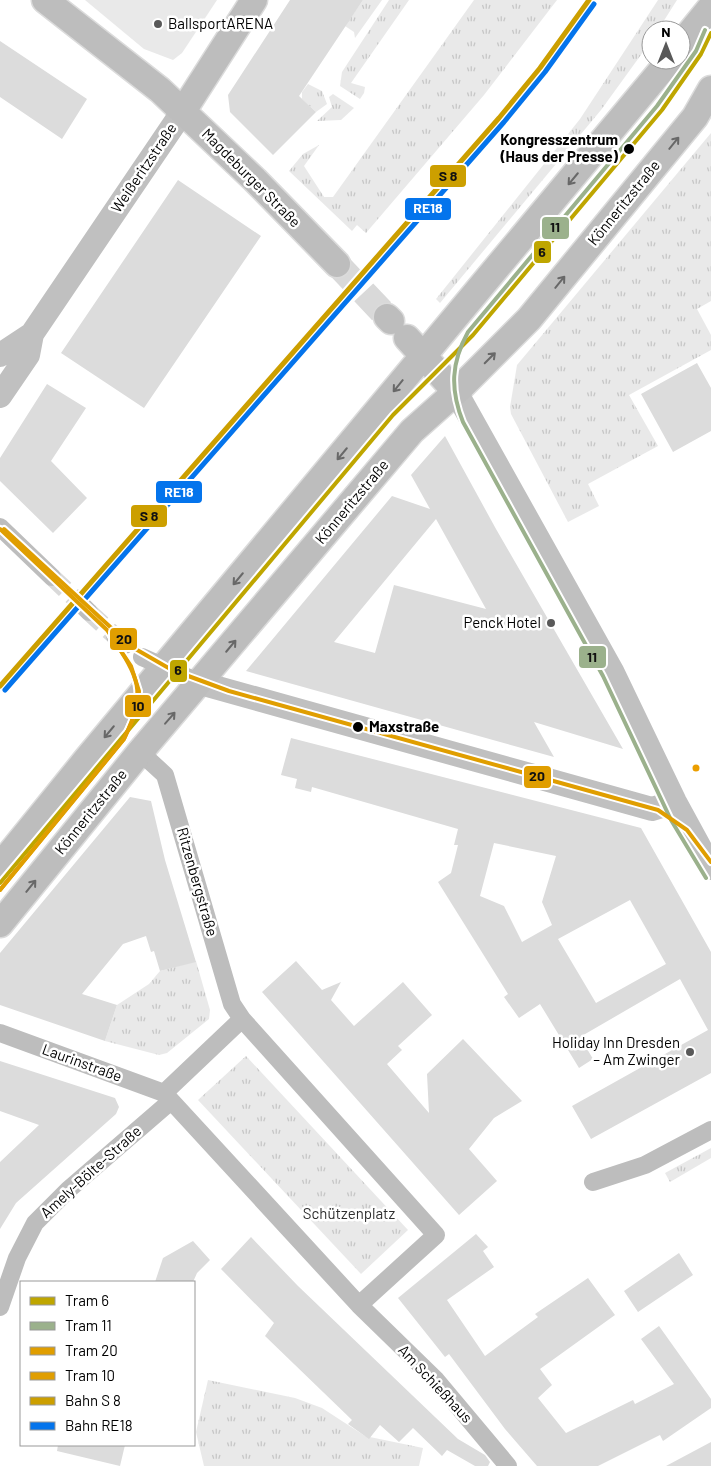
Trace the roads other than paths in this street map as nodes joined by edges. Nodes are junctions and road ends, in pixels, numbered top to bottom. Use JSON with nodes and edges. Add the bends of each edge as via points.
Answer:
{"nodes":[{"id":1,"x":45,"y":0,"type":"edge"},
{"id":2,"x":254,"y":0,"type":"edge"},
{"id":3,"x":711,"y":7,"type":"edge"},
{"id":4,"x":691,"y":32,"type":"edge"},
{"id":5,"x":662,"y":70,"type":"edge"},
{"id":6,"x":711,"y":90,"type":"edge"},
{"id":7,"x":183,"y":111,"type":"junction"},
{"id":8,"x":337,"y":264,"type":"tunnel mouth"},
{"id":9,"x":402,"y":333,"type":"junction"},
{"id":10,"x":32,"y":334,"type":"junction"},
{"id":11,"x":0,"y":355,"type":"edge"},
{"id":12,"x":456,"y":392,"type":"junction"},
{"id":13,"x":0,"y":396,"type":"edge"},
{"id":14,"x":0,"y":527,"type":"edge"},
{"id":15,"x":0,"y":544,"type":"edge"},
{"id":16,"x":21,"y":548,"type":"junction"},
{"id":17,"x":52,"y":577,"type":"tunnel mouth"},
{"id":18,"x":152,"y":662,"type":"junction"},
{"id":19,"x":200,"y":683,"type":"junction"},
{"id":20,"x":140,"y":752,"type":"junction"},
{"id":21,"x":675,"y":802,"type":"junction"},
{"id":22,"x":0,"y":866,"type":"edge"},
{"id":23,"x":711,"y":868,"type":"edge"},
{"id":24,"x":0,"y":924,"type":"edge"},
{"id":25,"x":242,"y":1019,"type":"junction"},
{"id":26,"x":0,"y":1033,"type":"edge"},
{"id":27,"x":168,"y":1097,"type":"junction"},
{"id":28,"x":711,"y":1130,"type":"edge"},
{"id":29,"x":593,"y":1182,"type":"dead end"},
{"id":30,"x":359,"y":1304,"type":"junction"},
{"id":31,"x":0,"y":1307,"type":"edge"},
{"id":32,"x":508,"y":1466,"type":"edge"}],
"edges":[{"from":1,"to":7,"type":"main road","name":"Magdeburger Straße","via":[[140,73]]},
{"from":2,"to":7,"type":"main road","name":"Weißeritzstraße"},
{"from":3,"to":4,"type":"main road"},
{"from":5,"to":9,"type":"main road","one_way":true,"via":[[627,114]]},
{"from":12,"to":6,"type":"main road","name":"Könneritzstraße","one_way":true,"via":[[529,319],[695,117]]},
{"from":7,"to":8,"type":"main road","name":"Magdeburger Straße"},
{"from":7,"to":10,"type":"street","name":"Weißeritzstraße"},
{"from":9,"to":12,"type":"main road"},
{"from":9,"to":18,"type":"main road","one_way":true},
{"from":10,"to":11,"type":"street","name":"Weißeritzstraße"},
{"from":10,"to":13,"type":"street","name":"Weißeritzstraße","via":[[28,354]]},
{"from":19,"to":12,"type":"main road","name":"Könneritzstraße","one_way":true,"via":[[412,431]]},
{"from":12,"to":21,"type":"street","via":[[612,670]]},
{"from":14,"to":16,"type":"street"},
{"from":15,"to":16,"type":"street"},
{"from":16,"to":17,"type":"street"},
{"from":18,"to":19,"type":"street"},
{"from":18,"to":22,"type":"main road","one_way":true},
{"from":20,"to":19,"type":"main road","name":"Könneritzstraße","one_way":true},
{"from":19,"to":21,"type":"street","via":[[652,809]]},
{"from":24,"to":20,"type":"main road","name":"Könneritzstraße","one_way":true},
{"from":20,"to":25,"type":"street","name":"Ritzenbergstraße","via":[[165,775],[232,1004]]},
{"from":21,"to":23,"type":"street"},
{"from":25,"to":27,"type":"street"},
{"from":25,"to":30,"type":"street","via":[[436,1235]]},
{"from":26,"to":27,"type":"street","name":"Laurinstraße"},
{"from":27,"to":30,"type":"street"},
{"from":27,"to":31,"type":"street","name":"Amely-Bölte-Straße","via":[[35,1223],[17,1258]]},
{"from":28,"to":29,"type":"street","via":[[645,1165]]},
{"from":30,"to":32,"type":"street","name":"Am Schießhaus","via":[[436,1380]]}]}
